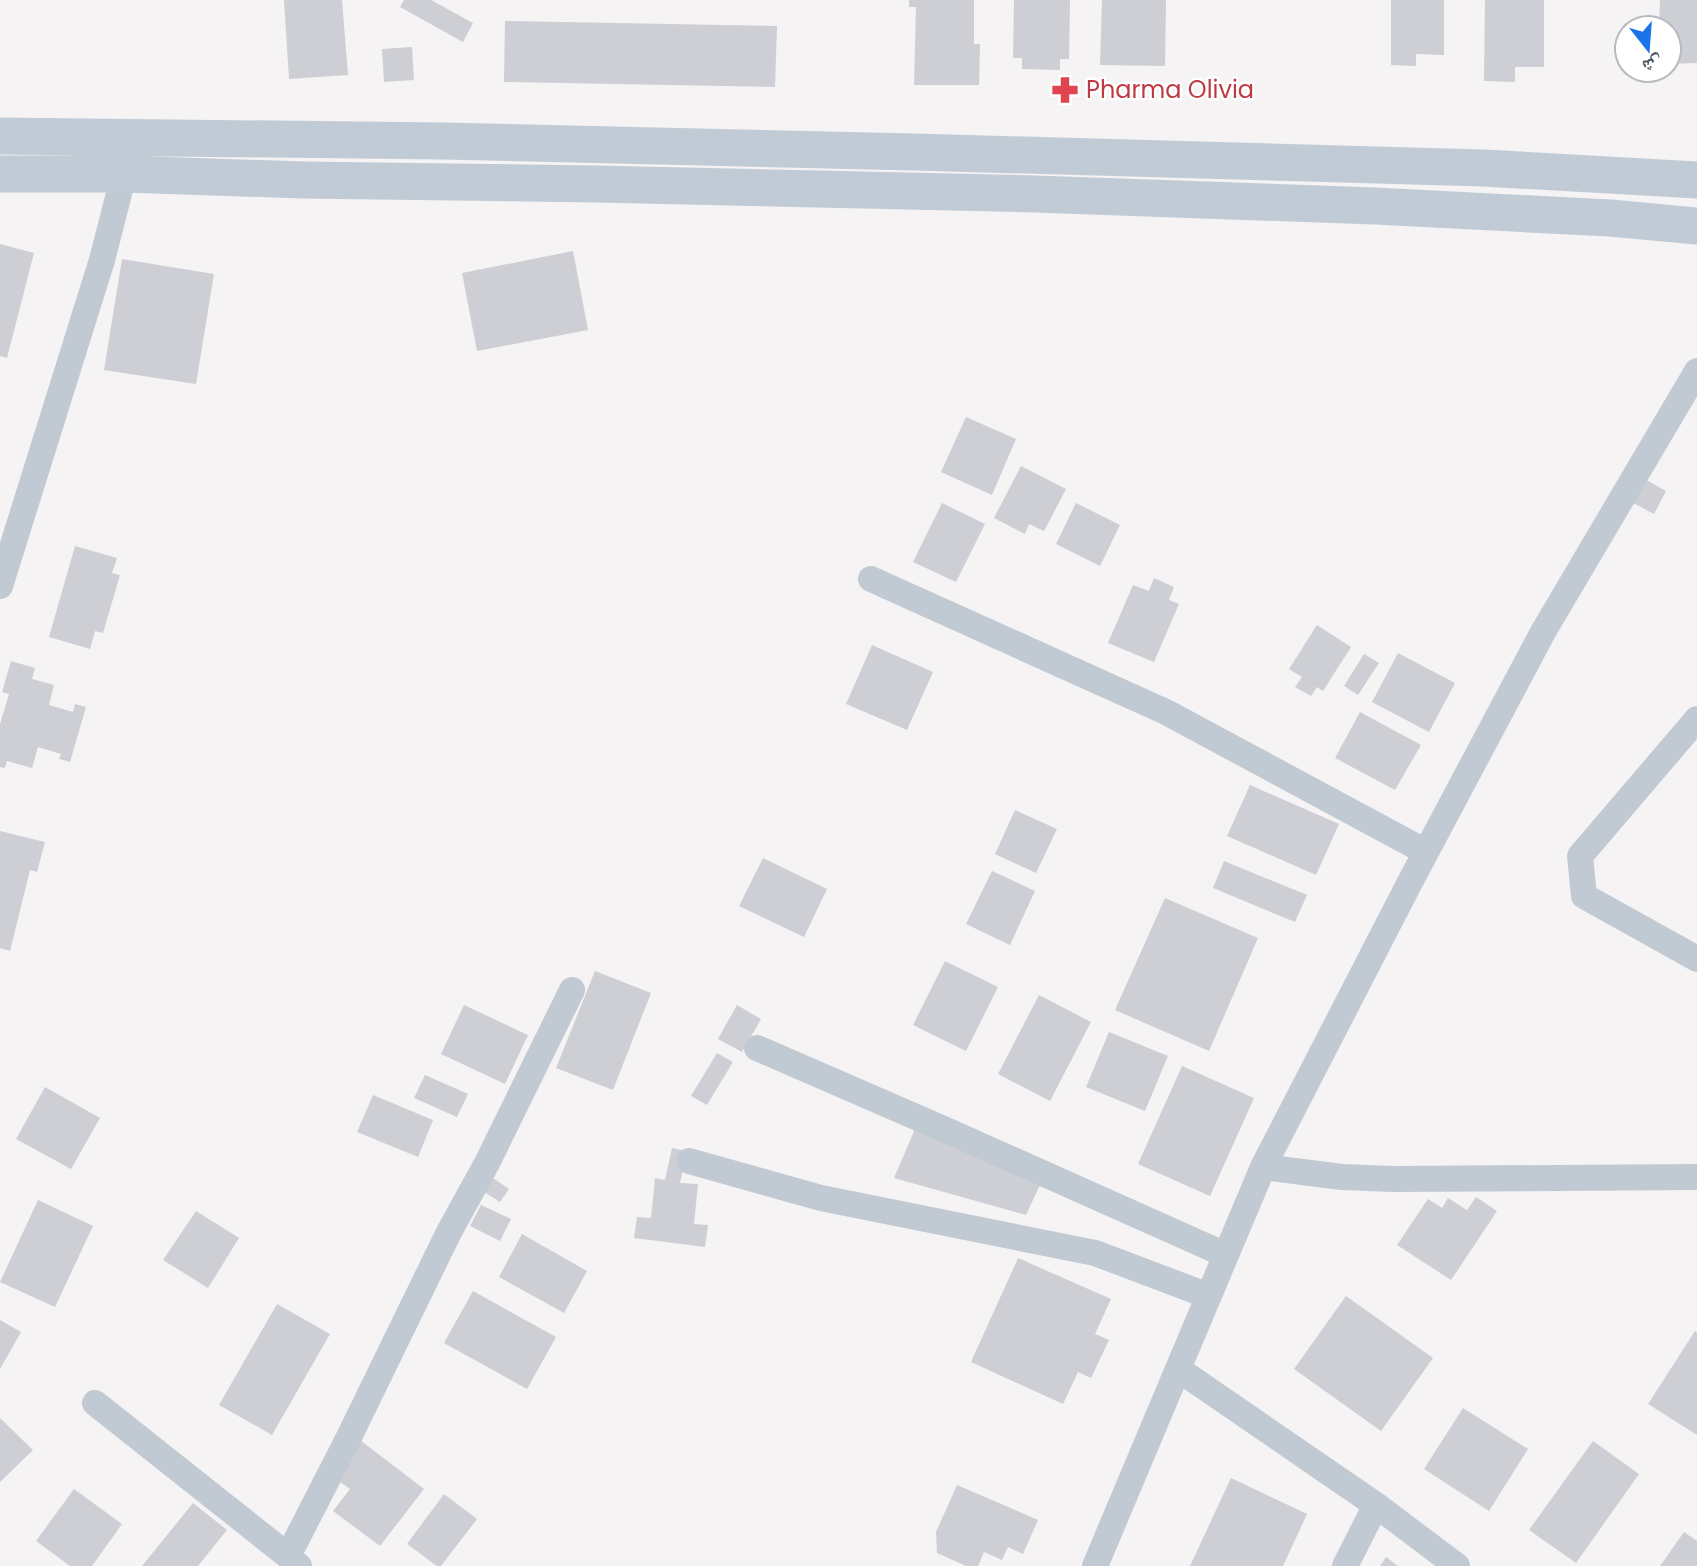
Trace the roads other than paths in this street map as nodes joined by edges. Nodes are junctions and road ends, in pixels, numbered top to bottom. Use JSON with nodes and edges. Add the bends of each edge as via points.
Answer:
{"nodes":[{"id":1,"x":0,"y":136,"type":"edge"},
{"id":2,"x":0,"y":174,"type":"edge"},
{"id":3,"x":124,"y":174,"type":"junction"},
{"id":4,"x":1697,"y":180,"type":"edge"},
{"id":5,"x":1697,"y":226,"type":"edge"},
{"id":6,"x":1697,"y":371,"type":"edge"},
{"id":7,"x":871,"y":579,"type":"dead end"},
{"id":8,"x":0,"y":586,"type":"edge"},
{"id":9,"x":1697,"y":719,"type":"edge"},
{"id":10,"x":1426,"y":852,"type":"junction"},
{"id":11,"x":1697,"y":959,"type":"edge"},
{"id":12,"x":572,"y":990,"type":"dead end"},
{"id":13,"x":757,"y":1048,"type":"dead end"},
{"id":14,"x":689,"y":1161,"type":"dead end"},
{"id":15,"x":1263,"y":1167,"type":"junction"},
{"id":16,"x":1697,"y":1177,"type":"edge"},
{"id":17,"x":1226,"y":1255,"type":"junction"},
{"id":18,"x":1209,"y":1296,"type":"junction"},
{"id":19,"x":1178,"y":1369,"type":"junction"},
{"id":20,"x":95,"y":1403,"type":"dead end"},
{"id":21,"x":1376,"y":1505,"type":"junction"},
{"id":22,"x":294,"y":1561,"type":"edge"},
{"id":23,"x":1095,"y":1566,"type":"edge"},
{"id":24,"x":1345,"y":1566,"type":"edge"},
{"id":25,"x":1457,"y":1566,"type":"edge"}],
"edges":[{"from":1,"to":4,"type":"street","via":[[928,152],[1484,168]]},
{"from":2,"to":3,"type":"street"},
{"from":3,"to":5,"type":"street","via":[[1062,195],[1375,206]]},
{"from":3,"to":8,"type":"street"},
{"from":6,"to":10,"type":"street","via":[[1543,632]]},
{"from":7,"to":10,"type":"street","via":[[1166,712]]},
{"from":9,"to":11,"type":"street","via":[[1580,856],[1584,896]]},
{"from":10,"to":15,"type":"street"},
{"from":12,"to":22,"type":"street","via":[[449,1231]]},
{"from":13,"to":17,"type":"street"},
{"from":14,"to":18,"type":"street","via":[[821,1198],[1095,1253]]},
{"from":15,"to":16,"type":"street","via":[[1393,1179]]},
{"from":15,"to":17,"type":"street"},
{"from":17,"to":18,"type":"street"},
{"from":18,"to":19,"type":"street"},
{"from":19,"to":21,"type":"street"},
{"from":19,"to":23,"type":"street"},
{"from":20,"to":22,"type":"street"},
{"from":21,"to":24,"type":"street"},
{"from":21,"to":25,"type":"street"}]}
